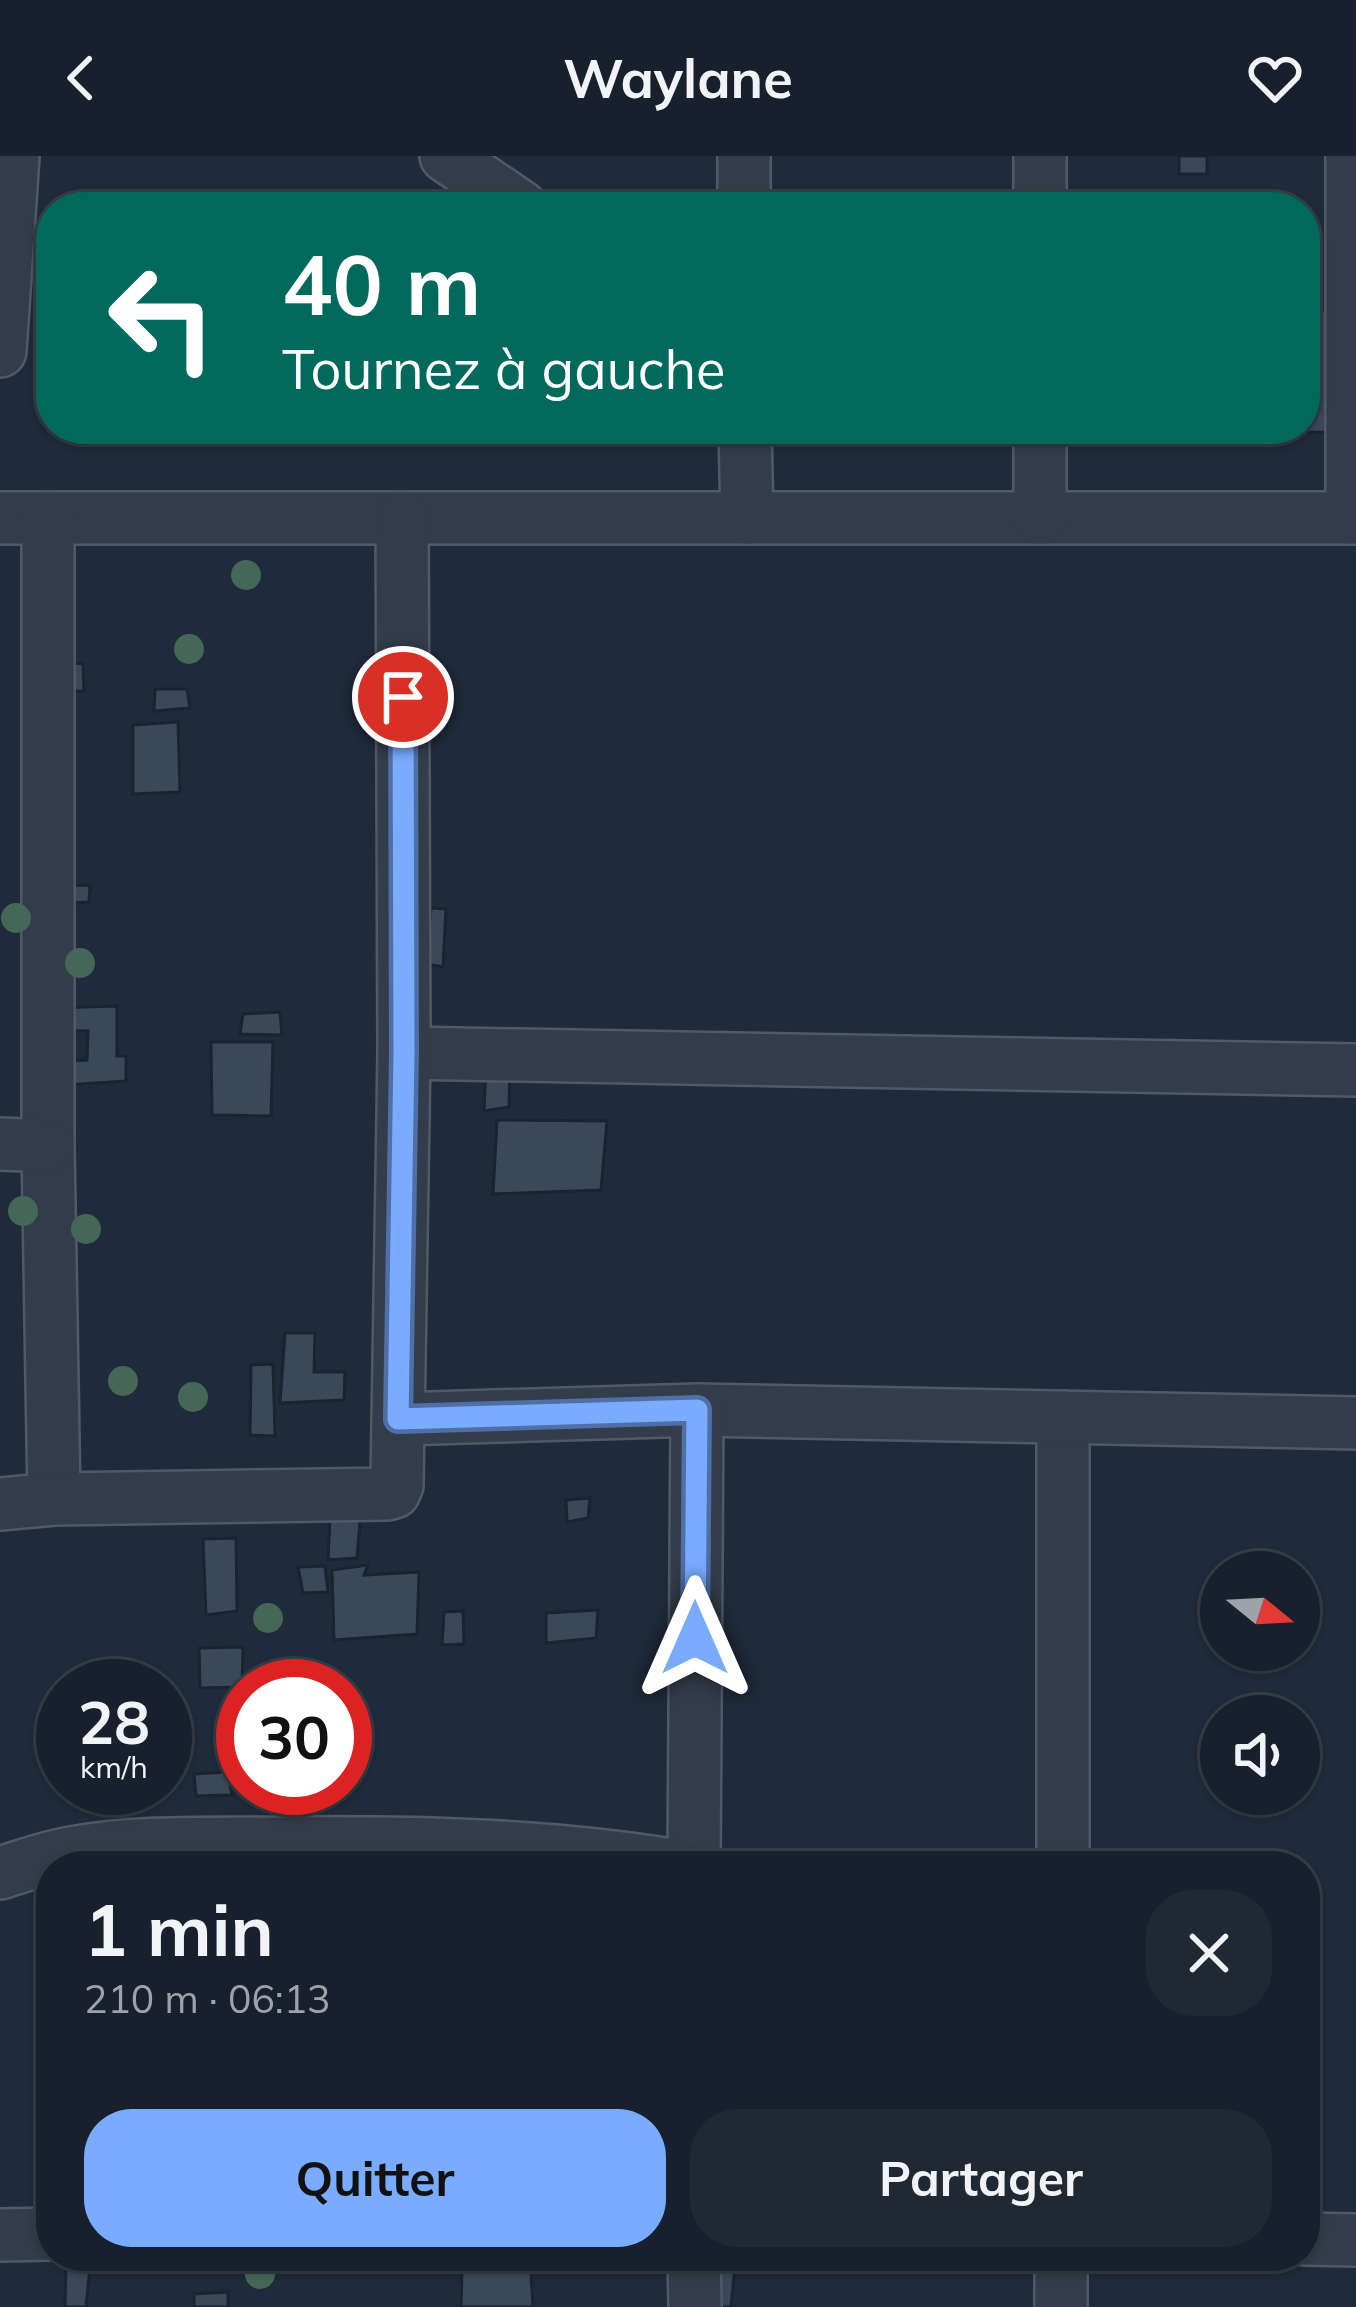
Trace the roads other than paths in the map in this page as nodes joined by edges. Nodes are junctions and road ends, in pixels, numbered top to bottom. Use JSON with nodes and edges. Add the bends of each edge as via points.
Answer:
{"nodes":[{"id":1,"x":14,"y":156,"type":"edge"},
{"id":2,"x":446,"y":156,"type":"edge"},
{"id":3,"x":744,"y":156,"type":"edge"},
{"id":4,"x":1040,"y":156,"type":"edge"},
{"id":5,"x":1352,"y":156,"type":"edge"},
{"id":6,"x":499,"y":192,"type":"edge"},
{"id":7,"x":744,"y":192,"type":"edge"},
{"id":8,"x":1040,"y":192,"type":"edge"},
{"id":9,"x":0,"y":351,"type":"edge"},
{"id":10,"x":745,"y":444,"type":"edge"},
{"id":11,"x":1040,"y":444,"type":"edge"},
{"id":12,"x":24,"y":518,"type":"edge"},
{"id":13,"x":402,"y":518,"type":"junction"},
{"id":14,"x":747,"y":518,"type":"junction"},
{"id":15,"x":1040,"y":518,"type":"junction"},
{"id":16,"x":1354,"y":518,"type":"edge"},
{"id":17,"x":404,"y":1053,"type":"junction"},
{"id":18,"x":1356,"y":1070,"type":"edge"},
{"id":19,"x":24,"y":1145,"type":"edge"},
{"id":20,"x":697,"y":1410,"type":"junction"},
{"id":21,"x":1063,"y":1417,"type":"junction"},
{"id":22,"x":398,"y":1419,"type":"junction"},
{"id":23,"x":1356,"y":1423,"type":"edge"},
{"id":24,"x":54,"y":1499,"type":"junction"},
{"id":25,"x":0,"y":1504,"type":"edge"},
{"id":26,"x":87,"y":1851,"type":"edge"},
{"id":27,"x":562,"y":1851,"type":"edge"},
{"id":28,"x":694,"y":1851,"type":"edge"},
{"id":29,"x":1063,"y":1851,"type":"edge"},
{"id":30,"x":36,"y":1863,"type":"edge"},
{"id":31,"x":0,"y":1873,"type":"edge"},
{"id":32,"x":36,"y":2234,"type":"edge"},
{"id":33,"x":0,"y":2235,"type":"edge"},
{"id":34,"x":1320,"y":2239,"type":"edge"},
{"id":35,"x":1356,"y":2240,"type":"edge"},
{"id":36,"x":694,"y":2271,"type":"edge"},
{"id":37,"x":1061,"y":2271,"type":"edge"},
{"id":38,"x":695,"y":2307,"type":"edge"},
{"id":39,"x":1061,"y":2307,"type":"edge"}],
"edges":[{"from":1,"to":9,"type":"street"},
{"from":2,"to":6,"type":"street"},
{"from":3,"to":7,"type":"street"},
{"from":4,"to":8,"type":"street"},
{"from":5,"to":16,"type":"street"},
{"from":10,"to":14,"type":"street"},
{"from":11,"to":15,"type":"street"},
{"from":12,"to":13,"type":"street"},
{"from":12,"to":19,"type":"street"},
{"from":13,"to":14,"type":"street"},
{"from":13,"to":17,"type":"street"},
{"from":14,"to":15,"type":"street"},
{"from":15,"to":16,"type":"street"},
{"from":17,"to":18,"type":"street"},
{"from":17,"to":22,"type":"street"},
{"from":19,"to":24,"type":"street"},
{"from":20,"to":21,"type":"street"},
{"from":20,"to":22,"type":"street"},
{"from":20,"to":28,"type":"street"},
{"from":21,"to":23,"type":"street"},
{"from":21,"to":29,"type":"street"},
{"from":22,"to":24,"type":"street","via":[[397,1485],[387,1494]]},
{"from":24,"to":25,"type":"street"},
{"from":26,"to":27,"type":"street","via":[[349,1843]]},
{"from":30,"to":31,"type":"street"},
{"from":32,"to":33,"type":"street"},
{"from":34,"to":35,"type":"street"},
{"from":36,"to":38,"type":"street"},
{"from":37,"to":39,"type":"street"}]}
